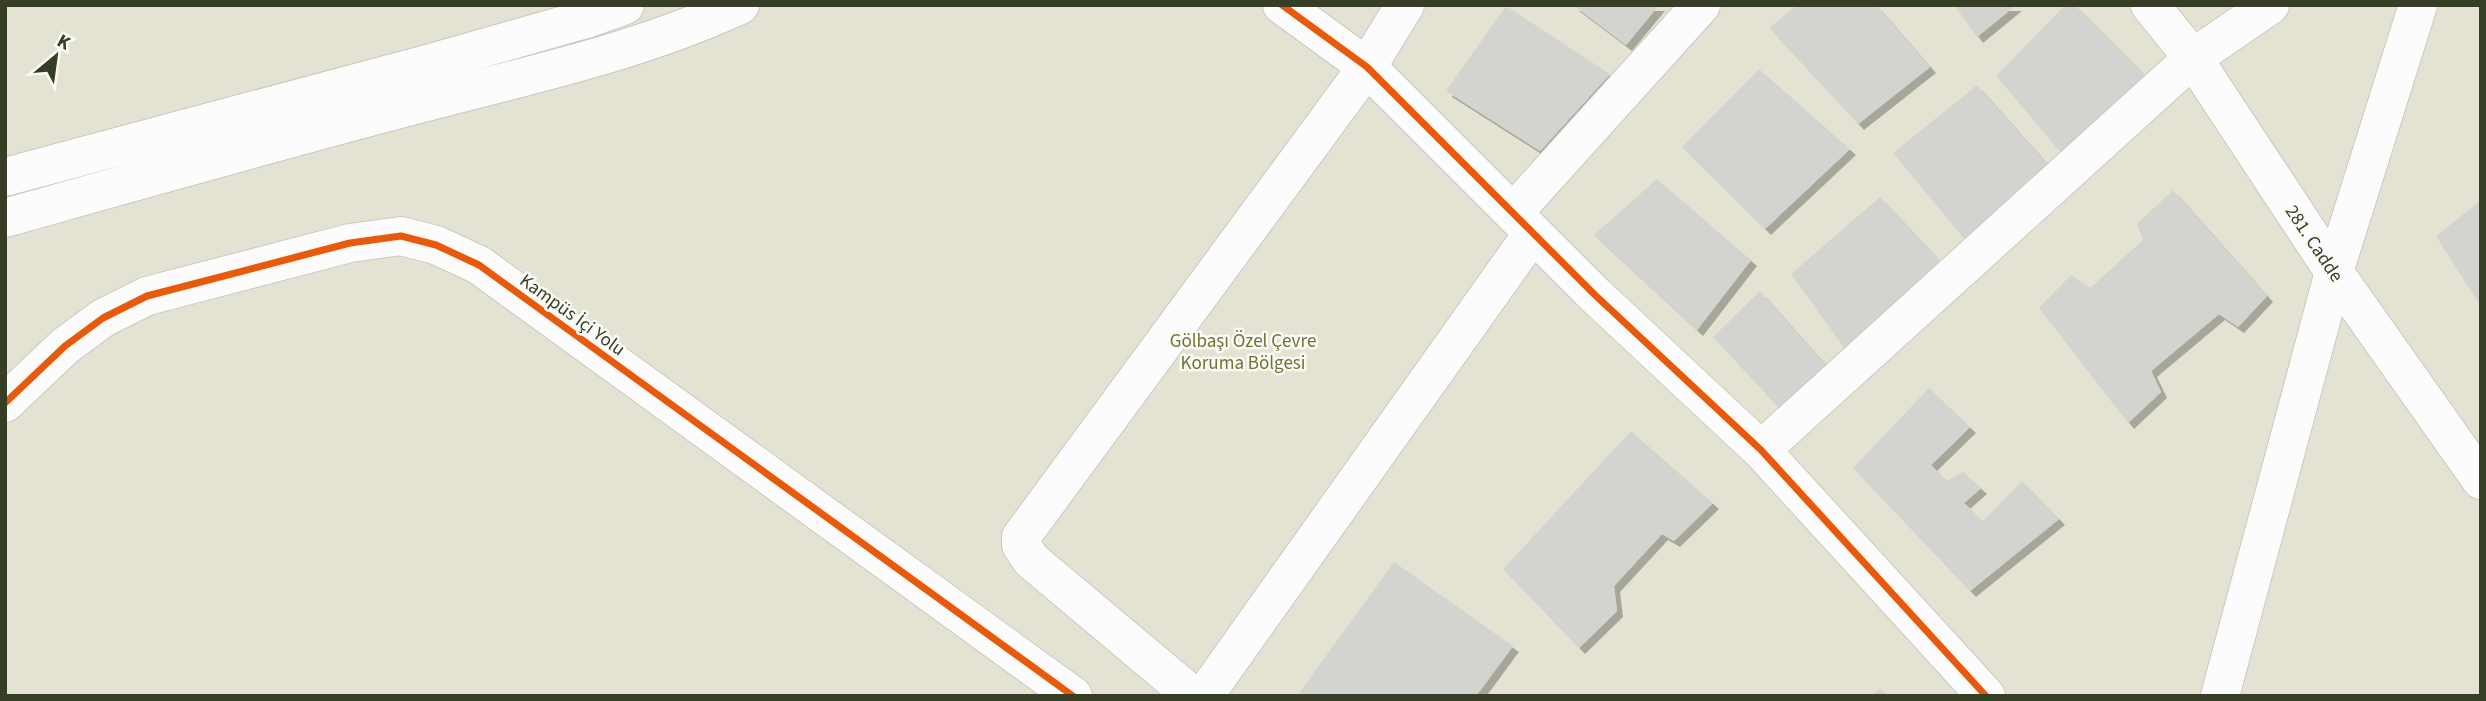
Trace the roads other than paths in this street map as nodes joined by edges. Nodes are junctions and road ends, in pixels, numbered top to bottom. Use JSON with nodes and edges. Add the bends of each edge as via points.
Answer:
{"nodes":[{"id":1,"x":625,"y":5,"type":"edge"},
{"id":2,"x":740,"y":5,"type":"edge"},
{"id":3,"x":1282,"y":5,"type":"edge"},
{"id":4,"x":1405,"y":5,"type":"edge"},
{"id":5,"x":1701,"y":5,"type":"edge"},
{"id":6,"x":2150,"y":5,"type":"edge"},
{"id":7,"x":2270,"y":5,"type":"edge"},
{"id":8,"x":2418,"y":5,"type":"edge"},
{"id":9,"x":2193,"y":58,"type":"junction"},
{"id":10,"x":1367,"y":67,"type":"junction"},
{"id":11,"x":5,"y":177,"type":"edge"},
{"id":12,"x":5,"y":218,"type":"edge"},
{"id":13,"x":1523,"y":223,"type":"junction"},
{"id":14,"x":2334,"y":272,"type":"junction"},
{"id":15,"x":5,"y":403,"type":"edge"},
{"id":16,"x":1761,"y":450,"type":"junction"},
{"id":17,"x":2481,"y":480,"type":"edge"},
{"id":18,"x":1073,"y":696,"type":"edge"},
{"id":19,"x":1193,"y":696,"type":"edge"},
{"id":20,"x":1204,"y":696,"type":"edge"},
{"id":21,"x":1986,"y":696,"type":"edge"},
{"id":22,"x":2220,"y":696,"type":"edge"}],
"edges":[{"from":1,"to":11,"type":"street","via":[[440,61]]},
{"from":2,"to":12,"type":"street","via":[[693,27],[547,72]]},
{"from":3,"to":10,"type":"street"},
{"from":4,"to":10,"type":"street"},
{"from":5,"to":13,"type":"street"},
{"from":6,"to":9,"type":"street","name":"281. Cadde"},
{"from":7,"to":9,"type":"street"},
{"from":8,"to":14,"type":"street"},
{"from":9,"to":14,"type":"street","name":"281. Cadde"},
{"from":9,"to":16,"type":"street"},
{"from":10,"to":13,"type":"street"},
{"from":10,"to":19,"type":"street","via":[[1021,537],[1031,560]]},
{"from":13,"to":16,"type":"street"},
{"from":13,"to":20,"type":"street"},
{"from":14,"to":17,"type":"street","name":"281. Cadde"},
{"from":14,"to":22,"type":"street"},
{"from":15,"to":18,"type":"street","name":"Kampüs İçi Yolu","via":[[65,346],[103,318],[147,296],[351,243],[401,236],[436,245],[491,273]]},
{"from":16,"to":21,"type":"street"}]}
